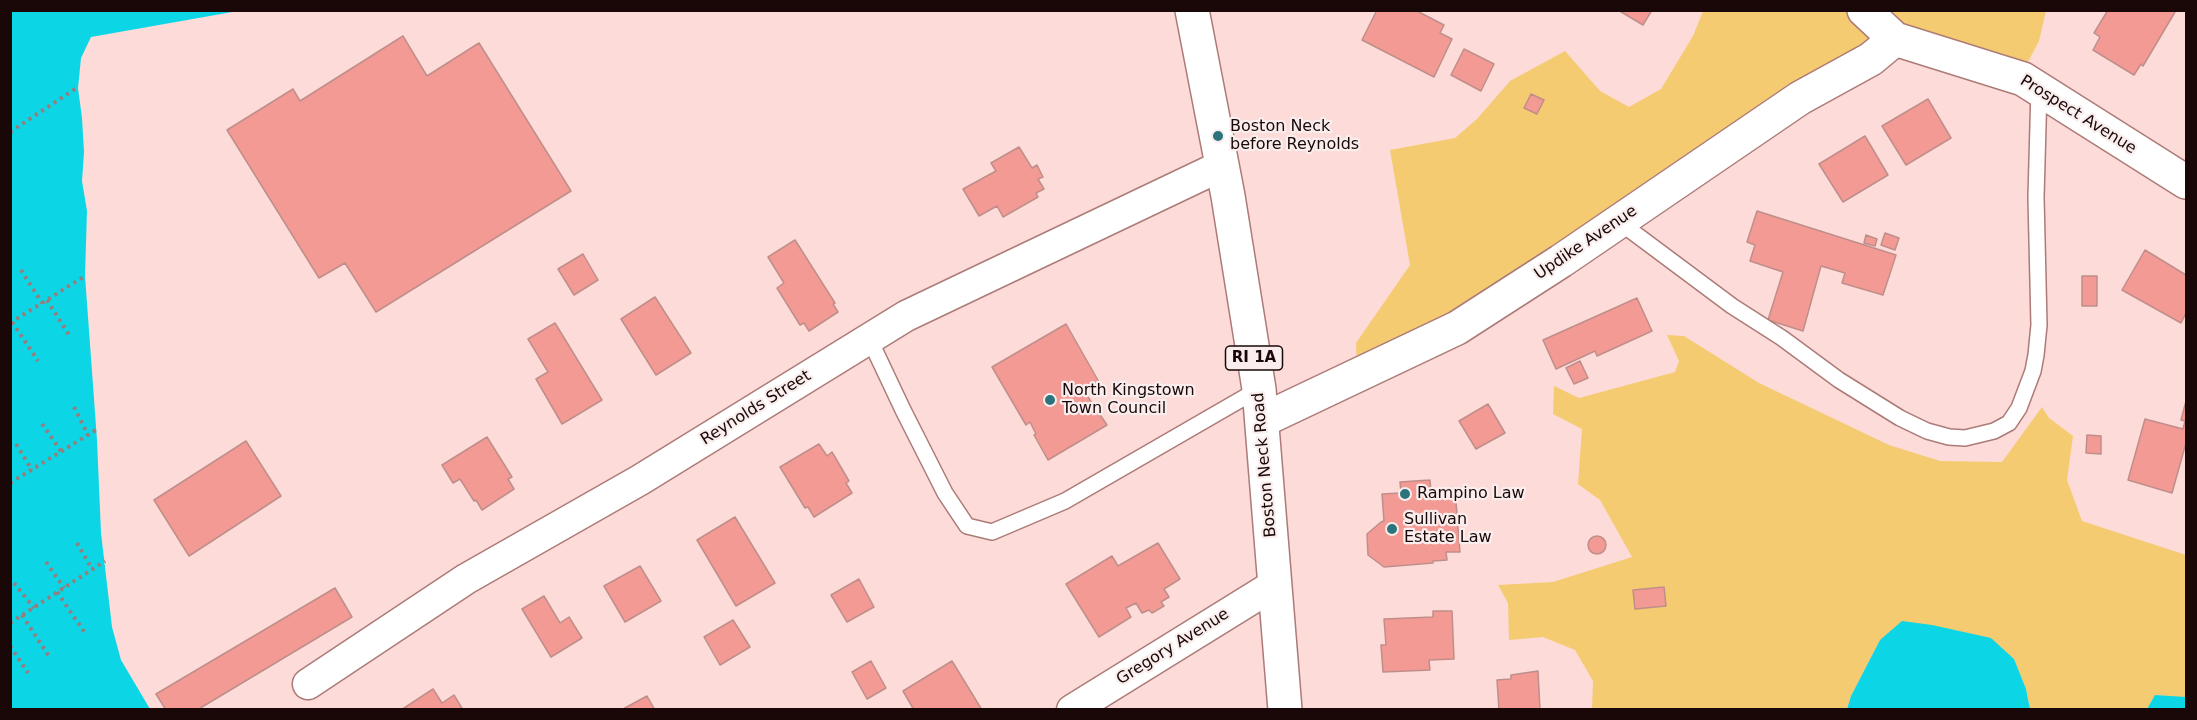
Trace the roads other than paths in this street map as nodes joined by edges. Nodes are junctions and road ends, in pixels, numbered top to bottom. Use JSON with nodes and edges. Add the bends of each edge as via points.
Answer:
{"nodes":[{"id":1,"x":1192,"y":10,"type":"edge"},
{"id":2,"x":1864,"y":10,"type":"edge"},
{"id":3,"x":1895,"y":39,"type":"junction"},
{"id":4,"x":2039,"y":89,"type":"junction"},
{"id":5,"x":1222,"y":165,"type":"junction"},
{"id":6,"x":2187,"y":182,"type":"edge"},
{"id":7,"x":1618,"y":221,"type":"junction"},
{"id":8,"x":869,"y":338,"type":"junction"},
{"id":9,"x":1261,"y":405,"type":"junction"},
{"id":10,"x":1274,"y":585,"type":"junction"},
{"id":11,"x":308,"y":684,"type":"dead end"},
{"id":12,"x":1072,"y":710,"type":"edge"},
{"id":13,"x":1285,"y":710,"type":"edge"}],
"edges":[{"from":1,"to":5,"type":"street","name":"Boston Neck Road","number":"RI 1A"},
{"from":2,"to":3,"type":"street"},
{"from":3,"to":4,"type":"street","name":"Prospect Avenue","via":[[2023,79]]},
{"from":3,"to":7,"type":"street","name":"Updike Avenue","via":[[1871,59],[1800,98]]},
{"from":4,"to":6,"type":"street","name":"Prospect Avenue"},
{"from":4,"to":7,"type":"lane","via":[[2036,355],[2019,408],[2008,423],[1994,431],[1965,438],[1949,437],[1900,418],[1732,306]]},
{"from":5,"to":8,"type":"street","name":"Reynolds Street","via":[[906,316]]},
{"from":5,"to":9,"type":"street","name":"Boston Neck Road","number":"RI 1A"},
{"from":7,"to":9,"type":"street","name":"Updike Avenue","via":[[1457,328]]},
{"from":8,"to":9,"type":"lane","via":[[945,493],[967,526],[992,532],[1065,501]]},
{"from":8,"to":11,"type":"street","name":"Reynolds Street","via":[[639,480],[466,579]]},
{"from":9,"to":10,"type":"street","name":"Boston Neck Road","number":"RI 1A"},
{"from":10,"to":12,"type":"street","name":"Gregory Avenue"},
{"from":10,"to":13,"type":"street","name":"Boston Neck Road","number":"RI 1A"}]}
